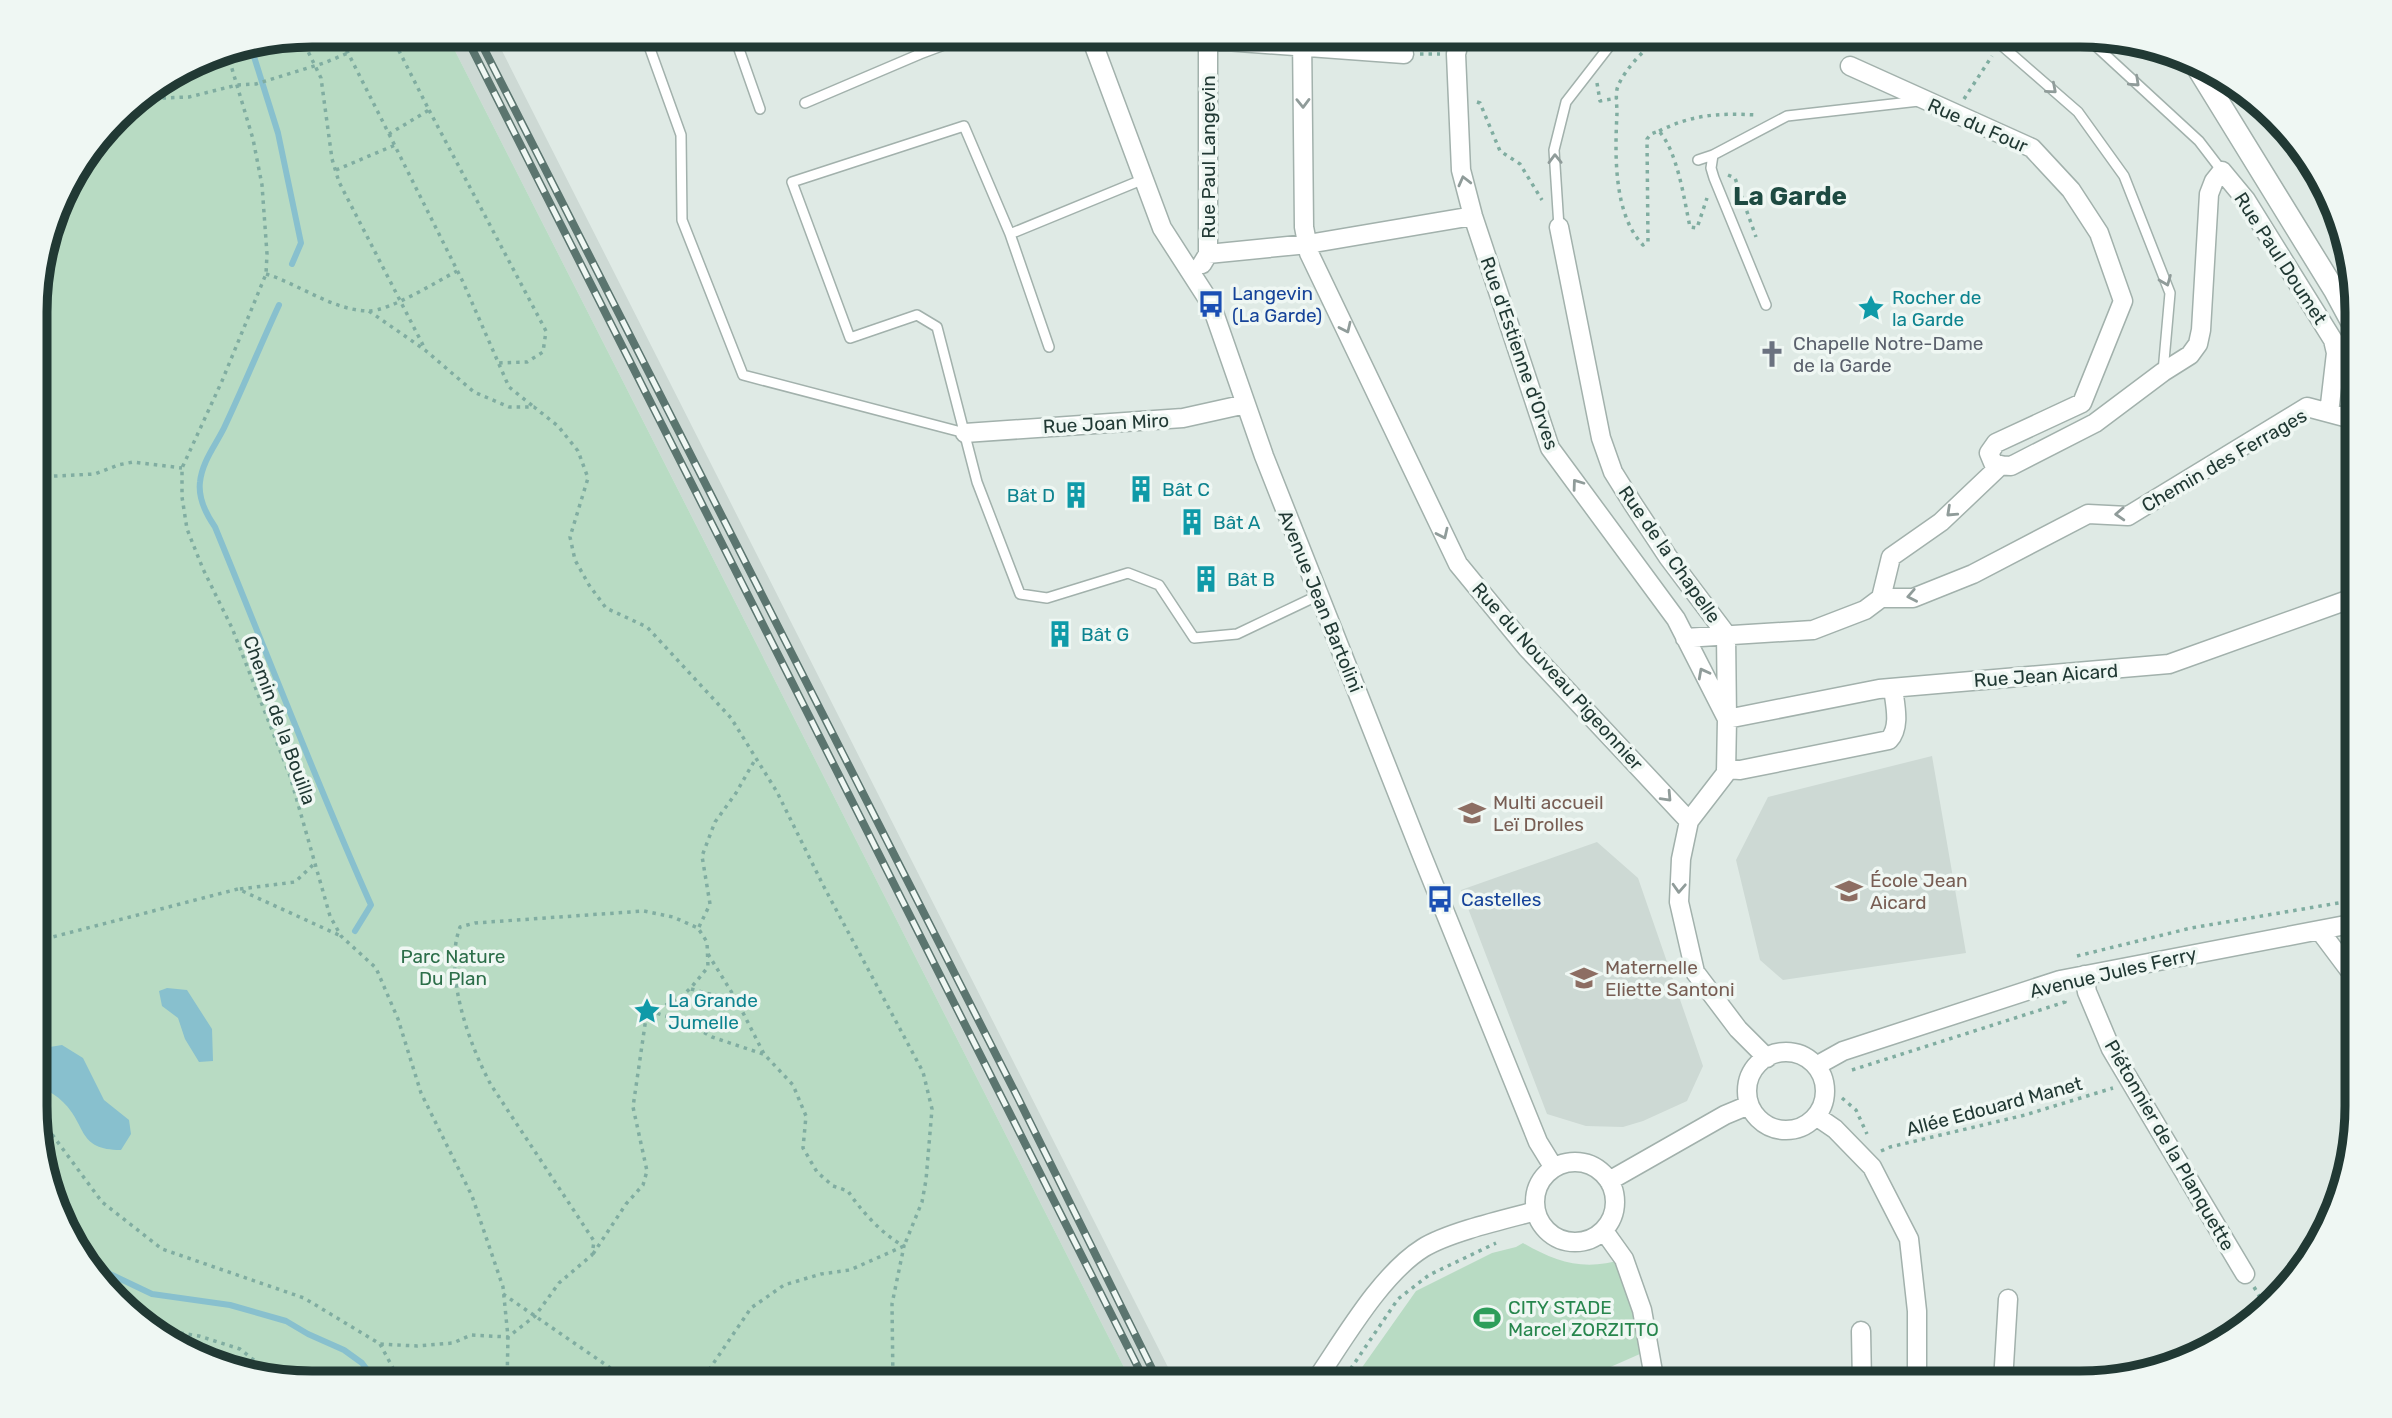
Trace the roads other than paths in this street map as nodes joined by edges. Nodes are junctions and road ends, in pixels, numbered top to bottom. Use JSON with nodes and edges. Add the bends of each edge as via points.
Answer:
{"nodes":[{"id":1,"x":649,"y":47,"type":"edge"},
{"id":2,"x":738,"y":47,"type":"edge"},
{"id":3,"x":917,"y":47,"type":"edge"},
{"id":4,"x":939,"y":47,"type":"edge"},
{"id":5,"x":1094,"y":47,"type":"edge"},
{"id":6,"x":1208,"y":47,"type":"edge"},
{"id":7,"x":1302,"y":47,"type":"edge"},
{"id":8,"x":1349,"y":47,"type":"edge"},
{"id":9,"x":1458,"y":47,"type":"edge"},
{"id":10,"x":1608,"y":47,"type":"edge"},
{"id":11,"x":2003,"y":47,"type":"edge"},
{"id":12,"x":2098,"y":48,"type":"edge"},
{"id":13,"x":920,"y":54,"type":"junction"},
{"id":14,"x":1404,"y":54,"type":"road end"},
{"id":15,"x":1850,"y":66,"type":"dead end"},
{"id":16,"x":2204,"y":79,"type":"edge"},
{"id":17,"x":1924,"y":101,"type":"junction"},
{"id":18,"x":805,"y":103,"type":"dead end"},
{"id":19,"x":760,"y":108,"type":"dead end"},
{"id":20,"x":1713,"y":155,"type":"junction"},
{"id":21,"x":1698,"y":160,"type":"dead end"},
{"id":22,"x":2222,"y":171,"type":"junction"},
{"id":23,"x":1144,"y":179,"type":"junction"},
{"id":24,"x":1473,"y":216,"type":"junction"},
{"id":25,"x":1559,"y":227,"type":"joint"},
{"id":26,"x":1010,"y":234,"type":"junction"},
{"id":27,"x":1308,"y":244,"type":"junction"},
{"id":28,"x":1208,"y":254,"type":"junction"},
{"id":29,"x":1193,"y":274,"type":"junction"},
{"id":30,"x":1766,"y":305,"type":"dead end"},
{"id":31,"x":2345,"y":309,"type":"edge"},
{"id":32,"x":1049,"y":347,"type":"dead end"},
{"id":33,"x":2163,"y":372,"type":"junction"},
{"id":34,"x":1246,"y":404,"type":"junction"},
{"id":35,"x":2329,"y":413,"type":"junction"},
{"id":36,"x":2345,"y":417,"type":"edge"},
{"id":37,"x":965,"y":433,"type":"junction"},
{"id":38,"x":2001,"y":465,"type":"junction"},
{"id":39,"x":1319,"y":595,"type":"junction"},
{"id":40,"x":1881,"y":598,"type":"junction"},
{"id":41,"x":2345,"y":601,"type":"edge"},
{"id":42,"x":1726,"y":634,"type":"junction"},
{"id":43,"x":1685,"y":638,"type":"junction"},
{"id":44,"x":1893,"y":688,"type":"junction"},
{"id":45,"x":1727,"y":719,"type":"junction"},
{"id":46,"x":1726,"y":769,"type":"junction"},
{"id":47,"x":1689,"y":821,"type":"junction"},
{"id":48,"x":2345,"y":928,"type":"edge"},
{"id":49,"x":2329,"y":930,"type":"junction"},
{"id":50,"x":2345,"y":959,"type":"edge"},
{"id":51,"x":2084,"y":975,"type":"junction"},
{"id":52,"x":1767,"y":1058,"type":"junction"},
{"id":53,"x":1816,"y":1066,"type":"junction"},
{"id":54,"x":1749,"y":1105,"type":"junction"},
{"id":55,"x":1816,"y":1116,"type":"junction"},
{"id":56,"x":1554,"y":1168,"type":"junction"},
{"id":57,"x":1609,"y":1181,"type":"junction"},
{"id":58,"x":1536,"y":1211,"type":"junction"},
{"id":59,"x":1604,"y":1231,"type":"junction"},
{"id":60,"x":2245,"y":1273,"type":"dead end"},
{"id":61,"x":2008,"y":1299,"type":"dead end"},
{"id":62,"x":1861,"y":1331,"type":"dead end"},
{"id":63,"x":1322,"y":1371,"type":"edge"},
{"id":64,"x":1653,"y":1371,"type":"edge"},
{"id":65,"x":1862,"y":1371,"type":"edge"},
{"id":66,"x":1917,"y":1371,"type":"edge"},
{"id":67,"x":2004,"y":1371,"type":"edge"}],
"edges":[{"from":1,"to":37,"type":"lane","via":[[681,135],[682,220],[743,375]]},
{"from":2,"to":19,"type":"lane"},
{"from":3,"to":13,"type":"lane"},
{"from":4,"to":13,"type":"lane"},
{"from":5,"to":23,"type":"street","name":"Avenue Jean Bartolini"},
{"from":6,"to":28,"type":"street","name":"Rue Paul Langevin"},
{"from":7,"to":27,"type":"street","name":"Rue du Nouveau Pigeonnier","one_way":true},
{"from":8,"to":14,"type":"street"},
{"from":24,"to":9,"type":"street","name":"Rue d'Estienne d'Orves","one_way":true,"via":[[1461,170]]},
{"from":25,"to":10,"type":"lane","one_way":true,"via":[[1554,150],[1566,102]]},
{"from":11,"to":33,"type":"lane","one_way":true,"via":[[2078,112],[2124,176],[2170,293]]},
{"from":12,"to":22,"type":"lane","name":"Rue Paul Doumet","one_way":true,"via":[[2199,141]]},
{"from":13,"to":18,"type":"lane"},
{"from":15,"to":17,"type":"street","name":"Rue du Four"},
{"from":16,"to":31,"type":"street"},
{"from":17,"to":20,"type":"lane","via":[[1787,116]]},
{"from":17,"to":38,"type":"street","name":"Rue du Four","via":[[2032,148],[2071,190],[2099,233],[2123,301],[2082,403],[1996,443],[1989,453],[1994,465]]},
{"from":20,"to":21,"type":"lane"},
{"from":20,"to":30,"type":"lane","via":[[1714,178]]},
{"from":22,"to":33,"type":"street","via":[[2209,194],[2199,344]]},
{"from":22,"to":35,"type":"street","name":"Rue Paul Doumet","via":[[2246,200],[2333,340],[2336,352]]},
{"from":23,"to":26,"type":"lane"},
{"from":23,"to":29,"type":"street","name":"Avenue Jean Bartolini","via":[[1162,228]]},
{"from":24,"to":27,"type":"street"},
{"from":43,"to":24,"type":"street","name":"Rue d'Estienne d'Orves","one_way":true,"via":[[1676,619],[1550,448]]},
{"from":25,"to":42,"type":"street","name":"Rue de la Chapelle","via":[[1601,438],[1613,472],[1668,557]]},
{"from":26,"to":32,"type":"lane"},
{"from":26,"to":37,"type":"lane","via":[[964,126],[792,182],[850,338],[916,315],[937,327]]},
{"from":27,"to":28,"type":"street"},
{"from":27,"to":47,"type":"street","name":"Rue du Nouveau Pigeonnier","one_way":true,"via":[[1458,564],[1527,648]]},
{"from":28,"to":29,"type":"street","name":"Rue Paul Langevin"},
{"from":29,"to":34,"type":"street","name":"Avenue Jean Bartolini","via":[[1210,304]]},
{"from":33,"to":38,"type":"street","via":[[2095,423],[2011,466]]},
{"from":34,"to":37,"type":"street","name":"Rue Joan Miro","via":[[1184,418]]},
{"from":34,"to":39,"type":"street","name":"Avenue Jean Bartolini"},
{"from":35,"to":36,"type":"street","name":"Chemin des Ferrages"},
{"from":35,"to":40,"type":"street","name":"Chemin des Ferrages","one_way":true,"via":[[2307,407],[2128,516],[2088,514],[1973,574],[1913,598]]},
{"from":37,"to":39,"type":"lane","via":[[977,482],[1020,594],[1047,598],[1128,573],[1159,586],[1194,638],[1237,634]]},
{"from":38,"to":40,"type":"street","one_way":true,"via":[[1941,522],[1891,557]]},
{"from":39,"to":56,"type":"street","name":"Avenue Jean Bartolini","via":[[1538,1142]]},
{"from":40,"to":42,"type":"street","name":"Chemin des Ferrages","via":[[1865,610],[1813,630]]},
{"from":41,"to":44,"type":"street","name":"Rue Jean Aicard","via":[[2169,664]]},
{"from":42,"to":43,"type":"street","name":"Chemin des Ferrages"},
{"from":42,"to":45,"type":"street","name":"Rue de la Chapelle"},
{"from":45,"to":43,"type":"street","name":"Rue d'Estienne d'Orves","one_way":true},
{"from":44,"to":45,"type":"street","name":"Rue Jean Aicard"},
{"from":44,"to":46,"type":"street","via":[[1897,720],[1889,740]]},
{"from":45,"to":46,"type":"street","name":"Rue d'Estienne d'Orves"},
{"from":46,"to":47,"type":"street"},
{"from":47,"to":52,"type":"street","one_way":true,"via":[[1679,902],[1695,972],[1738,1029]]},
{"from":48,"to":49,"type":"street","name":"Avenue Jules Ferry"},
{"from":49,"to":50,"type":"street"},
{"from":49,"to":51,"type":"street","name":"Avenue Jules Ferry"},
{"from":51,"to":53,"type":"street","name":"Avenue Jules Ferry","via":[[1843,1051]]},
{"from":51,"to":60,"type":"street","name":"Piétonnier de la Planquette","via":[[2111,1049]]},
{"from":52,"to":53,"type":"street","via":[[1778,1053],[1798,1054]]},
{"from":52,"to":54,"type":"street","via":[[1752,1073]]},
{"from":53,"to":55,"type":"street","via":[[1825,1096]]},
{"from":54,"to":55,"type":"street","via":[[1766,1125],[1787,1131]]},
{"from":54,"to":57,"type":"street"},
{"from":55,"to":66,"type":"street","via":[[1872,1167],[1909,1239],[1917,1311]]},
{"from":56,"to":57,"type":"street","via":[[1586,1164]]},
{"from":56,"to":58,"type":"street","via":[[1541,1182]]},
{"from":57,"to":59,"type":"street","via":[[1614,1213]]},
{"from":58,"to":59,"type":"street","via":[[1546,1230],[1565,1241],[1586,1241]]},
{"from":58,"to":63,"type":"street","via":[[1424,1247],[1401,1265]]},
{"from":59,"to":64,"type":"street","via":[[1624,1259]]},
{"from":61,"to":67,"type":"street"},
{"from":62,"to":65,"type":"street"}]}
